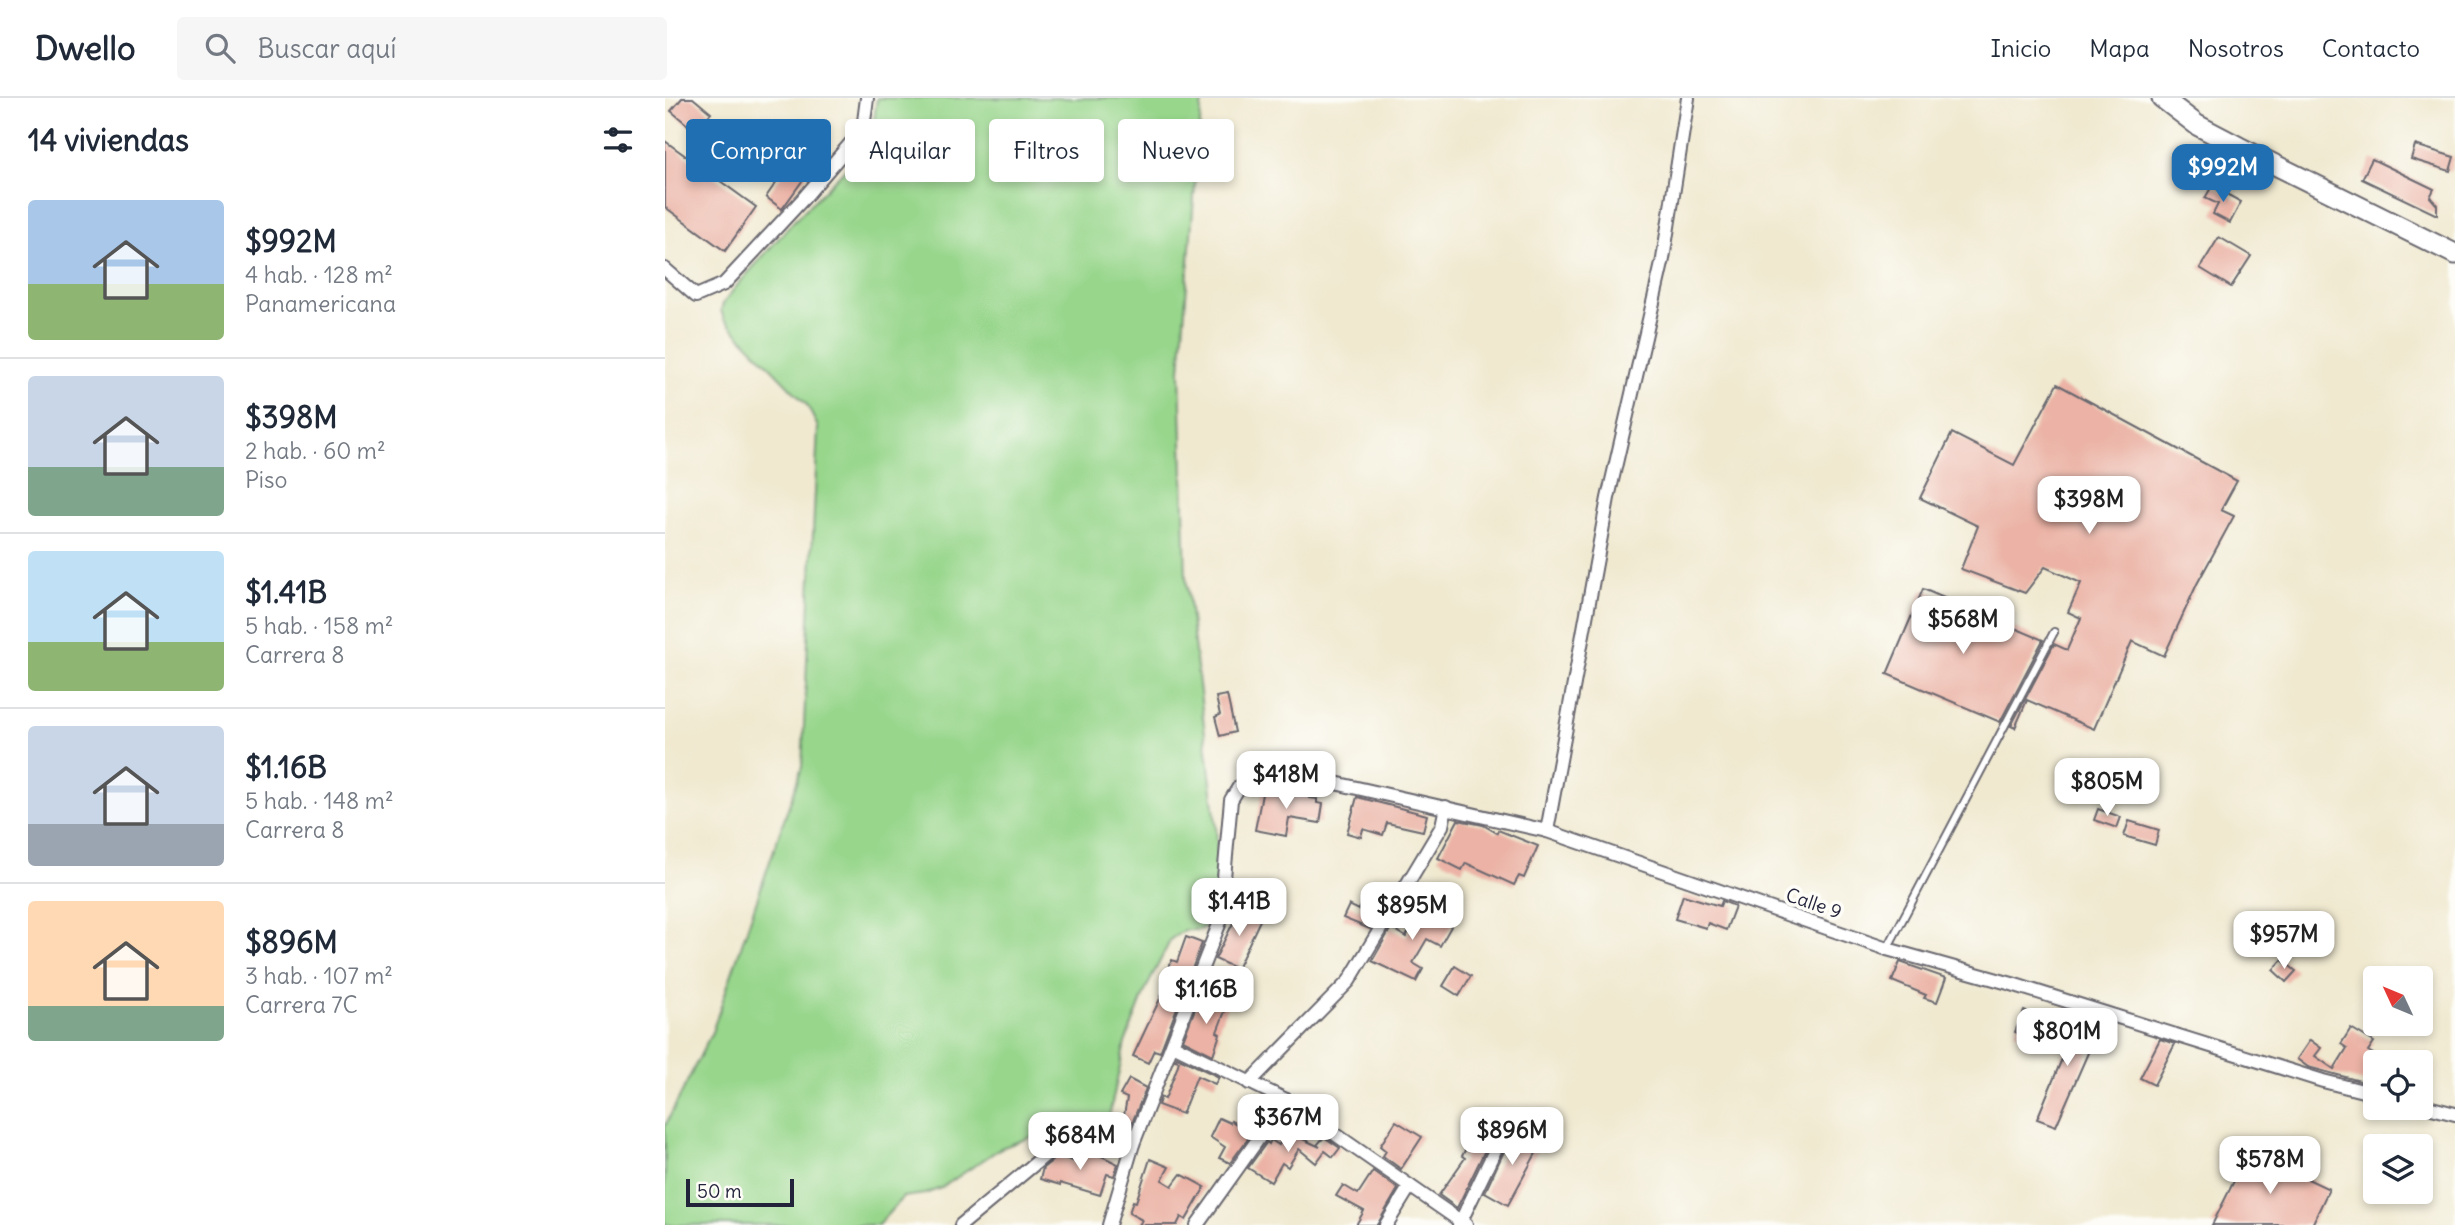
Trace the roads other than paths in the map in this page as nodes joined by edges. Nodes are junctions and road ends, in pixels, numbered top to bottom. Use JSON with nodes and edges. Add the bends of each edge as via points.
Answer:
{"nodes":[{"id":1,"x":867,"y":98,"type":"edge"},
{"id":2,"x":1688,"y":98,"type":"edge"},
{"id":3,"x":2162,"y":98,"type":"edge"},
{"id":4,"x":2455,"y":254,"type":"edge"},
{"id":5,"x":665,"y":269,"type":"edge"},
{"id":6,"x":2054,"y":632,"type":"dead end"},
{"id":7,"x":1446,"y":807,"type":"junction"},
{"id":8,"x":1547,"y":831,"type":"junction"},
{"id":9,"x":1887,"y":949,"type":"junction"},
{"id":10,"x":1174,"y":1045,"type":"junction"},
{"id":11,"x":1249,"y":1083,"type":"junction"},
{"id":12,"x":2363,"y":1091,"type":"edge"},
{"id":13,"x":1286,"y":1100,"type":"junction"},
{"id":14,"x":2433,"y":1108,"type":"edge"},
{"id":15,"x":2455,"y":1114,"type":"edge"},
{"id":16,"x":1133,"y":1143,"type":"junction"},
{"id":17,"x":1498,"y":1144,"type":"dead end"},
{"id":18,"x":1410,"y":1185,"type":"junction"},
{"id":19,"x":1462,"y":1224,"type":"edge"},
{"id":20,"x":961,"y":1225,"type":"edge"},
{"id":21,"x":1109,"y":1225,"type":"edge"},
{"id":22,"x":1197,"y":1225,"type":"edge"},
{"id":23,"x":1386,"y":1225,"type":"edge"}],
"edges":[{"from":1,"to":5,"type":"street","via":[[863,129],[724,284],[696,296]]},
{"from":2,"to":8,"type":"street","via":[[1663,259],[1608,498]]},
{"from":3,"to":4,"type":"main road","via":[[2197,125]]},
{"from":6,"to":9,"type":"lane"},
{"from":7,"to":8,"type":"street","name":"Calle 9"},
{"from":7,"to":10,"type":"street","name":"Calle 9","via":[[1276,773],[1255,776],[1239,787],[1231,800],[1220,922]]},
{"from":7,"to":11,"type":"street","via":[[1442,826],[1349,981]]},
{"from":8,"to":9,"type":"street","name":"Calle 9"},
{"from":9,"to":12,"type":"street","name":"Calle 9"},
{"from":10,"to":11,"type":"street"},
{"from":10,"to":16,"type":"street"},
{"from":11,"to":13,"type":"street"},
{"from":13,"to":18,"type":"street"},
{"from":13,"to":22,"type":"street"},
{"from":14,"to":15,"type":"street"},
{"from":16,"to":20,"type":"street","via":[[1099,1138],[1055,1147]]},
{"from":16,"to":21,"type":"street"},
{"from":17,"to":19,"type":"street"},
{"from":18,"to":19,"type":"street"},
{"from":18,"to":23,"type":"street"}]}
